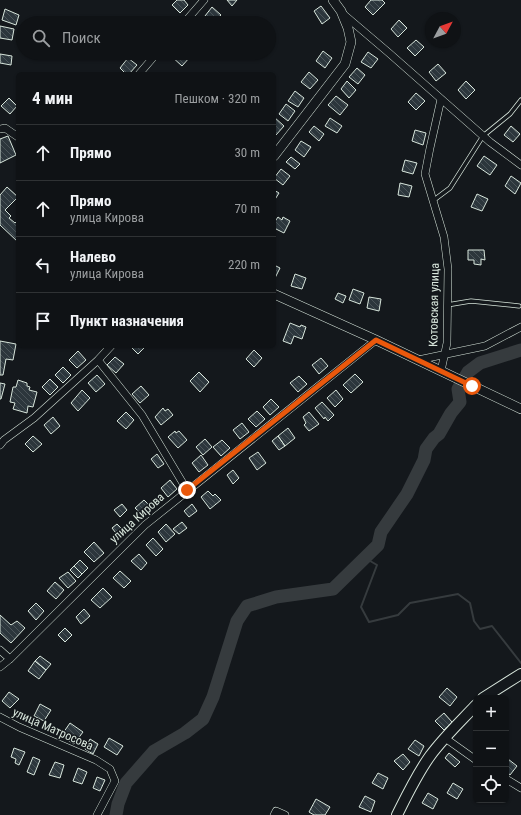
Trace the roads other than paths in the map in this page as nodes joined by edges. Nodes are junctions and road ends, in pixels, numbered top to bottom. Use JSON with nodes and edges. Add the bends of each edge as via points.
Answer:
{"nodes":[{"id":1,"x":204,"y":0,"type":"edge"},
{"id":2,"x":333,"y":0,"type":"edge"},
{"id":3,"x":340,"y":11,"type":"junction"},
{"id":4,"x":190,"y":16,"type":"edge"},
{"id":5,"x":152,"y":60,"type":"edge"},
{"id":6,"x":141,"y":72,"type":"edge"},
{"id":7,"x":441,"y":98,"type":"junction"},
{"id":8,"x":521,"y":100,"type":"edge"},
{"id":9,"x":0,"y":130,"type":"edge"},
{"id":10,"x":16,"y":136,"type":"edge"},
{"id":11,"x":483,"y":136,"type":"junction"},
{"id":12,"x":276,"y":153,"type":"edge"},
{"id":13,"x":521,"y":165,"type":"edge"},
{"id":14,"x":434,"y":200,"type":"junction"},
{"id":15,"x":276,"y":295,"type":"edge"},
{"id":16,"x":448,"y":305,"type":"junction"},
{"id":17,"x":519,"y":306,"type":"dead end"},
{"id":18,"x":521,"y":327,"type":"edge"},
{"id":19,"x":376,"y":340,"type":"junction"},
{"id":20,"x":109,"y":348,"type":"edge"},
{"id":21,"x":444,"y":354,"type":"junction"},
{"id":22,"x":98,"y":360,"type":"junction"},
{"id":23,"x":418,"y":360,"type":"junction"},
{"id":24,"x":443,"y":372,"type":"junction"},
{"id":25,"x":521,"y":410,"type":"edge"},
{"id":26,"x":0,"y":445,"type":"edge"},
{"id":27,"x":187,"y":490,"type":"junction"},
{"id":28,"x":0,"y":650,"type":"edge"},
{"id":29,"x":10,"y":659,"type":"junction"},
{"id":30,"x":0,"y":667,"type":"edge"},
{"id":31,"x":519,"y":676,"type":"edge"},
{"id":32,"x":488,"y":695,"type":"edge"},
{"id":33,"x":473,"y":708,"type":"edge"},
{"id":34,"x":0,"y":717,"type":"edge"},
{"id":35,"x":445,"y":738,"type":"junction"},
{"id":36,"x":473,"y":758,"type":"edge"},
{"id":37,"x":509,"y":781,"type":"edge"},
{"id":38,"x":521,"y":788,"type":"edge"},
{"id":39,"x":97,"y":815,"type":"edge"},
{"id":40,"x":274,"y":815,"type":"edge"},
{"id":41,"x":285,"y":815,"type":"edge"},
{"id":42,"x":397,"y":815,"type":"edge"}],
"edges":[{"from":1,"to":4,"type":"street"},
{"from":2,"to":3,"type":"street"},
{"from":3,"to":7,"type":"street"},
{"from":3,"to":12,"type":"street","via":[[351,42],[345,64]]},
{"from":5,"to":6,"type":"street"},
{"from":7,"to":11,"type":"street"},
{"from":7,"to":14,"type":"street","name":"Котовская улица","via":[[425,174]]},
{"from":8,"to":11,"type":"lane","via":[[510,114]]},
{"from":9,"to":10,"type":"street","via":[[5,128]]},
{"from":11,"to":13,"type":"street"},
{"from":11,"to":14,"type":"lane","via":[[450,188]]},
{"from":14,"to":16,"type":"street","name":"Котовская улица","via":[[444,236],[448,269]]},
{"from":15,"to":19,"type":"street"},
{"from":16,"to":17,"type":"lane","via":[[471,300]]},
{"from":16,"to":21,"type":"street","name":"Котовская улица"},
{"from":18,"to":21,"type":"street","via":[[485,346]]},
{"from":19,"to":23,"type":"street"},
{"from":19,"to":27,"type":"street","name":"улица Кирова"},
{"from":20,"to":22,"type":"street"},
{"from":21,"to":23,"type":"street"},
{"from":21,"to":24,"type":"street","name":"Котовская улица"},
{"from":22,"to":26,"type":"street"},
{"from":22,"to":27,"type":"street","via":[[142,415]]},
{"from":23,"to":24,"type":"street"},
{"from":24,"to":25,"type":"street"},
{"from":27,"to":29,"type":"street","name":"улица Кирова","via":[[144,525]]},
{"from":28,"to":29,"type":"street"},
{"from":29,"to":30,"type":"street","name":"улица Кирова"},
{"from":31,"to":32,"type":"main road"},
{"from":33,"to":35,"type":"main road"},
{"from":34,"to":39,"type":"street","name":"улица Матросова","via":[[96,760],[110,769],[115,781]]},
{"from":35,"to":36,"type":"street"},
{"from":35,"to":42,"type":"main road","via":[[430,756]]},
{"from":37,"to":38,"type":"street"},
{"from":40,"to":41,"type":"street","via":[[276,811]]}]}
